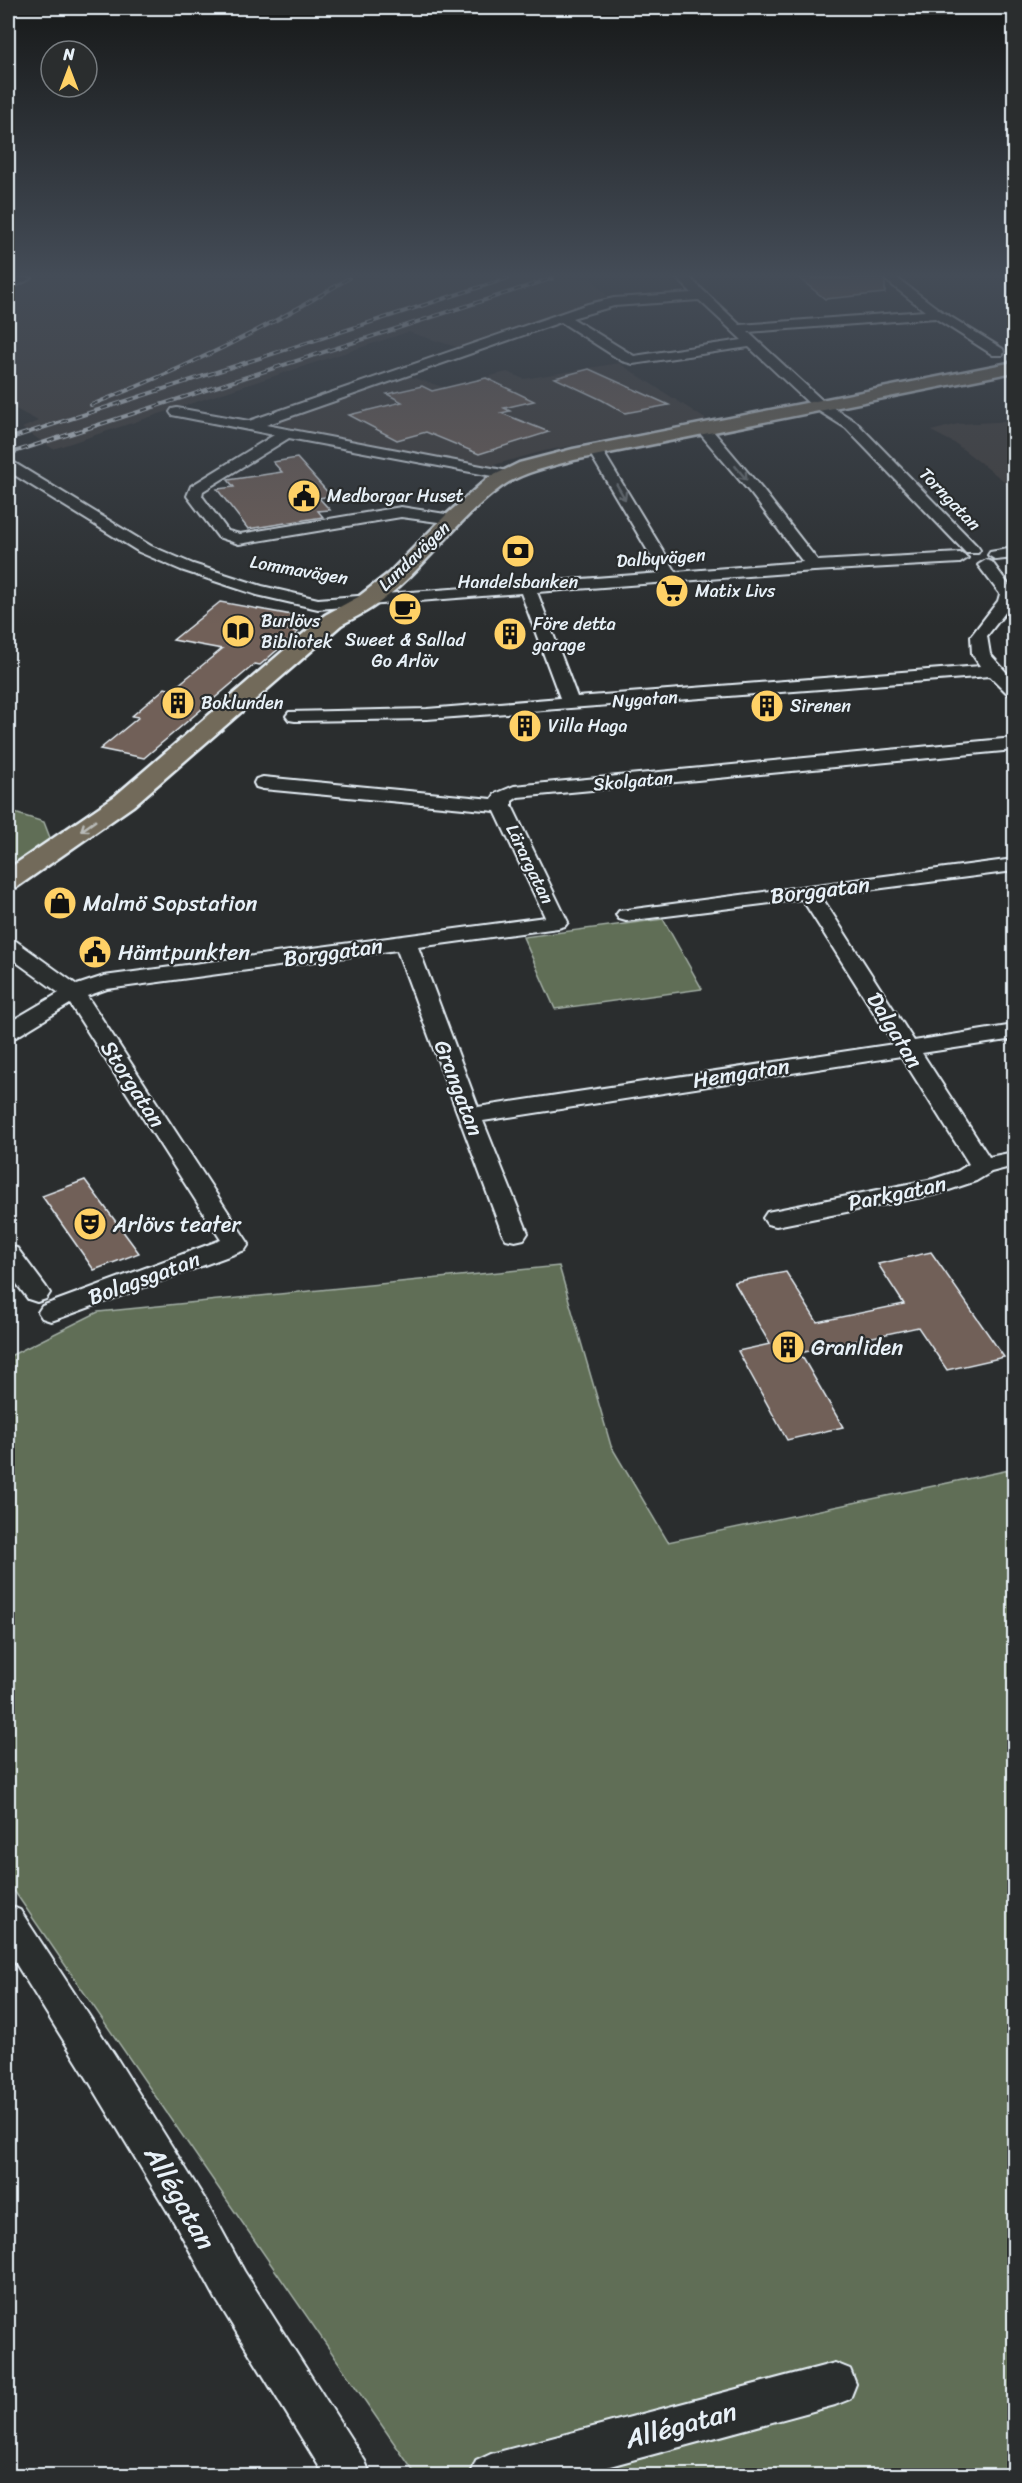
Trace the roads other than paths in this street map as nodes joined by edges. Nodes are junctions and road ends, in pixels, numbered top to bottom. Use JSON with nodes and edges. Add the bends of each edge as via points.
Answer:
{"nodes":[{"id":1,"x":341,"y":394,"type":"edge"},
{"id":2,"x":807,"y":394,"type":"edge"},
{"id":3,"x":876,"y":394,"type":"edge"},
{"id":4,"x":819,"y":405,"type":"junction"},
{"id":5,"x":177,"y":412,"type":"dead end"},
{"id":6,"x":252,"y":425,"type":"junction"},
{"id":7,"x":703,"y":428,"type":"junction"},
{"id":8,"x":288,"y":432,"type":"junction"},
{"id":9,"x":595,"y":450,"type":"junction"},
{"id":10,"x":8,"y":465,"type":"edge"},
{"id":11,"x":508,"y":475,"type":"junction"},
{"id":12,"x":453,"y":519,"type":"junction"},
{"id":13,"x":1014,"y":553,"type":"edge"},
{"id":14,"x":966,"y":554,"type":"junction"},
{"id":15,"x":991,"y":560,"type":"junction"},
{"id":16,"x":814,"y":566,"type":"junction"},
{"id":17,"x":671,"y":577,"type":"junction"},
{"id":18,"x":527,"y":588,"type":"junction"},
{"id":19,"x":1011,"y":594,"type":"edge"},
{"id":20,"x":366,"y":602,"type":"junction"},
{"id":21,"x":994,"y":670,"type":"junction"},
{"id":22,"x":1014,"y":690,"type":"edge"},
{"id":23,"x":571,"y":704,"type":"junction"},
{"id":24,"x":295,"y":716,"type":"dead end"},
{"id":25,"x":1014,"y":744,"type":"edge"},
{"id":26,"x":263,"y":783,"type":"dead end"},
{"id":27,"x":502,"y":806,"type":"junction"},
{"id":28,"x":1014,"y":865,"type":"edge"},
{"id":29,"x":8,"y":882,"type":"edge"},
{"id":30,"x":808,"y":892,"type":"junction"},
{"id":31,"x":8,"y":903,"type":"edge"},
{"id":32,"x":626,"y":915,"type":"dead end"},
{"id":33,"x":558,"y":922,"type":"joint"},
{"id":34,"x":405,"y":942,"type":"junction"},
{"id":35,"x":8,"y":946,"type":"edge"},
{"id":36,"x":74,"y":993,"type":"junction"},
{"id":37,"x":8,"y":1032,"type":"edge"},
{"id":38,"x":1014,"y":1032,"type":"edge"},
{"id":39,"x":906,"y":1047,"type":"junction"},
{"id":40,"x":469,"y":1116,"type":"junction"},
{"id":41,"x":1014,"y":1159,"type":"edge"},
{"id":42,"x":983,"y":1166,"type":"junction"},
{"id":43,"x":776,"y":1218,"type":"dead end"},
{"id":44,"x":515,"y":1233,"type":"dead end"},
{"id":45,"x":236,"y":1244,"type":"joint"},
{"id":46,"x":8,"y":1254,"type":"edge"},
{"id":47,"x":8,"y":1921,"type":"edge"},
{"id":48,"x":835,"y":2384,"type":"dead end"},
{"id":49,"x":350,"y":2475,"type":"edge"},
{"id":50,"x":491,"y":2475,"type":"edge"}],
"edges":[{"from":1,"to":6,"type":"street"},
{"from":2,"to":4,"type":"street","name":"Torngatan"},
{"from":3,"to":4,"type":"main road","name":"Lundavägen"},
{"from":4,"to":7,"type":"main road","name":"Lundavägen"},
{"from":4,"to":14,"type":"street","name":"Torngatan","via":[[851,425]]},
{"from":5,"to":6,"type":"street"},
{"from":6,"to":8,"type":"street"},
{"from":7,"to":9,"type":"main road","name":"Lundavägen"},
{"from":7,"to":16,"type":"street","one_way":true},
{"from":8,"to":11,"type":"street"},
{"from":8,"to":12,"type":"street","via":[[196,489],[194,496],[223,534],[239,540],[390,513]]},
{"from":9,"to":11,"type":"main road","name":"Lundavägen","via":[[545,461]]},
{"from":9,"to":17,"type":"street","one_way":true},
{"from":10,"to":20,"type":"street","name":"Lommavägen","via":[[145,549],[187,567],[257,591],[318,604]]},
{"from":11,"to":12,"type":"main road","name":"Lundavägen"},
{"from":12,"to":20,"type":"main road","name":"Lundavägen"},
{"from":13,"to":15,"type":"street"},
{"from":14,"to":15,"type":"street","name":"Dalbyvägen","via":[[982,550]]},
{"from":14,"to":16,"type":"street","name":"Dalbyvägen"},
{"from":15,"to":19,"type":"street"},
{"from":16,"to":17,"type":"street","name":"Dalbyvägen"},
{"from":17,"to":18,"type":"street","name":"Dalbyvägen"},
{"from":18,"to":20,"type":"street","name":"Dalbyvägen"},
{"from":18,"to":23,"type":"street"},
{"from":19,"to":21,"type":"street","via":[[979,636],[981,654]]},
{"from":20,"to":29,"type":"main road","name":"Lundavägen","one_way":true,"via":[[333,620],[124,801]]},
{"from":20,"to":31,"type":"main road","name":"Lundavägen","via":[[356,622],[151,798]]},
{"from":21,"to":22,"type":"street"},
{"from":21,"to":23,"type":"street","name":"Nygatan"},
{"from":23,"to":24,"type":"street","name":"Nygatan","via":[[427,714]]},
{"from":25,"to":27,"type":"street","name":"Skolgatan","via":[[514,792],[502,798]]},
{"from":26,"to":27,"type":"street"},
{"from":27,"to":33,"type":"street","name":"Lärargatan"},
{"from":28,"to":30,"type":"street","name":"Borggatan"},
{"from":30,"to":32,"type":"street","name":"Borggatan"},
{"from":30,"to":39,"type":"street","name":"Dalgatan"},
{"from":33,"to":34,"type":"street","name":"Borggatan"},
{"from":34,"to":36,"type":"street","name":"Borggatan","via":[[104,983]]},
{"from":34,"to":40,"type":"street","name":"Grangatan"},
{"from":35,"to":36,"type":"street","name":"Storgatan"},
{"from":36,"to":37,"type":"street"},
{"from":36,"to":45,"type":"street","name":"Storgatan"},
{"from":38,"to":39,"type":"street","name":"Hemgatan"},
{"from":39,"to":40,"type":"street","name":"Hemgatan"},
{"from":39,"to":42,"type":"street","name":"Dalgatan"},
{"from":40,"to":44,"type":"street","name":"Grangatan"},
{"from":41,"to":42,"type":"street","name":"Parkgatan"},
{"from":42,"to":43,"type":"street","name":"Parkgatan","via":[[937,1186]]},
{"from":45,"to":46,"type":"street","name":"Bolagsgatan","via":[[44,1303]]},
{"from":47,"to":49,"type":"street","name":"Allégatan"},
{"from":48,"to":50,"type":"street","name":"Allégatan"}]}
